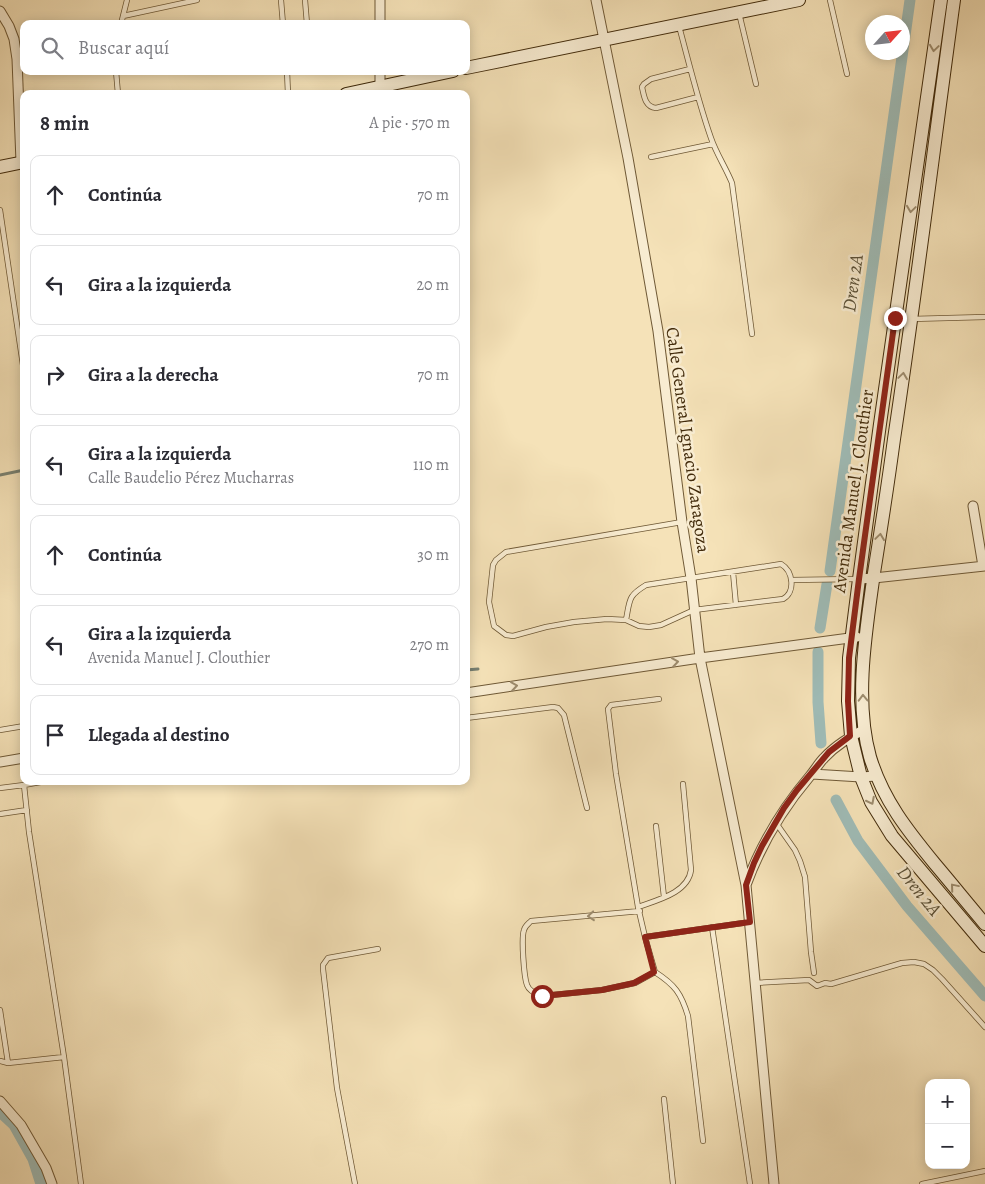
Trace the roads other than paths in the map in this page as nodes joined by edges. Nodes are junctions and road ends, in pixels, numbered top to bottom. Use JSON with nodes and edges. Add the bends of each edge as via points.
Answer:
{"nodes":[{"id":1,"x":127,"y":0,"type":"edge"},
{"id":2,"x":197,"y":0,"type":"edge"},
{"id":3,"x":281,"y":0,"type":"edge"},
{"id":4,"x":305,"y":0,"type":"edge"},
{"id":5,"x":380,"y":0,"type":"edge"},
{"id":6,"x":596,"y":0,"type":"edge"},
{"id":7,"x":799,"y":0,"type":"edge"},
{"id":8,"x":830,"y":0,"type":"edge"},
{"id":9,"x":940,"y":0,"type":"edge"},
{"id":10,"x":954,"y":0,"type":"edge"},
{"id":11,"x":0,"y":12,"type":"edge"},
{"id":12,"x":739,"y":12,"type":"junction"},
{"id":13,"x":123,"y":16,"type":"junction"},
{"id":14,"x":122,"y":20,"type":"edge"},
{"id":15,"x":283,"y":20,"type":"edge"},
{"id":16,"x":307,"y":20,"type":"edge"},
{"id":17,"x":380,"y":20,"type":"edge"},
{"id":18,"x":679,"y":24,"type":"junction"},
{"id":19,"x":604,"y":39,"type":"junction"},
{"id":20,"x":470,"y":67,"type":"edge"},
{"id":21,"x":690,"y":69,"type":"junction"},
{"id":22,"x":847,"y":74,"type":"dead end"},
{"id":23,"x":116,"y":75,"type":"edge"},
{"id":24,"x":287,"y":75,"type":"edge"},
{"id":25,"x":380,"y":75,"type":"edge"},
{"id":26,"x":434,"y":75,"type":"edge"},
{"id":27,"x":756,"y":84,"type":"dead end"},
{"id":28,"x":380,"y":87,"type":"junction"},
{"id":29,"x":118,"y":90,"type":"edge"},
{"id":30,"x":288,"y":90,"type":"edge"},
{"id":31,"x":365,"y":90,"type":"edge"},
{"id":32,"x":698,"y":97,"type":"junction"},
{"id":33,"x":20,"y":121,"type":"edge"},
{"id":34,"x":713,"y":144,"type":"junction"},
{"id":35,"x":651,"y":157,"type":"dead end"},
{"id":36,"x":20,"y":162,"type":"edge"},
{"id":37,"x":0,"y":167,"type":"edge"},
{"id":38,"x":0,"y":210,"type":"edge"},
{"id":39,"x":895,"y":318,"type":"junction"},
{"id":40,"x":985,"y":318,"type":"edge"},
{"id":41,"x":910,"y":319,"type":"junction"},
{"id":42,"x":752,"y":334,"type":"dead end"},
{"id":43,"x":20,"y":345,"type":"edge"},
{"id":44,"x":973,"y":506,"type":"dead end"},
{"id":45,"x":682,"y":522,"type":"junction"},
{"id":46,"x":984,"y":566,"type":"edge"},
{"id":47,"x":732,"y":572,"type":"junction"},
{"id":48,"x":691,"y":578,"type":"junction"},
{"id":49,"x":874,"y":578,"type":"junction"},
{"id":50,"x":859,"y":579,"type":"junction"},
{"id":51,"x":791,"y":580,"type":"junction"},
{"id":52,"x":736,"y":606,"type":"junction"},
{"id":53,"x":694,"y":610,"type":"junction"},
{"id":54,"x":626,"y":620,"type":"junction"},
{"id":55,"x":866,"y":636,"type":"junction"},
{"id":56,"x":852,"y":637,"type":"junction"},
{"id":57,"x":700,"y":658,"type":"junction"},
{"id":58,"x":470,"y":692,"type":"edge"},
{"id":59,"x":659,"y":699,"type":"dead end"},
{"id":60,"x":470,"y":717,"type":"edge"},
{"id":61,"x":20,"y":727,"type":"edge"},
{"id":62,"x":865,"y":729,"type":"junction"},
{"id":63,"x":0,"y":730,"type":"edge"},
{"id":64,"x":850,"y":736,"type":"junction"},
{"id":65,"x":20,"y":759,"type":"edge"},
{"id":66,"x":0,"y":762,"type":"edge"},
{"id":67,"x":812,"y":774,"type":"junction"},
{"id":68,"x":876,"y":776,"type":"junction"},
{"id":69,"x":861,"y":777,"type":"junction"},
{"id":70,"x":683,"y":784,"type":"dead end"},
{"id":71,"x":24,"y":785,"type":"joint"},
{"id":72,"x":0,"y":788,"type":"edge"},
{"id":73,"x":587,"y":808,"type":"dead end"},
{"id":74,"x":27,"y":810,"type":"junction"},
{"id":75,"x":0,"y":814,"type":"edge"},
{"id":76,"x":776,"y":823,"type":"junction"},
{"id":77,"x":656,"y":826,"type":"dead end"},
{"id":78,"x":746,"y":885,"type":"junction"},
{"id":79,"x":664,"y":897,"type":"junction"},
{"id":80,"x":639,"y":909,"type":"junction"},
{"id":81,"x":750,"y":922,"type":"junction"},
{"id":82,"x":985,"y":924,"type":"edge"},
{"id":83,"x":712,"y":927,"type":"junction"},
{"id":84,"x":645,"y":937,"type":"junction"},
{"id":85,"x":985,"y":946,"type":"edge"},
{"id":86,"x":378,"y":949,"type":"dead end"},
{"id":87,"x":654,"y":972,"type":"junction"},
{"id":88,"x":814,"y":973,"type":"dead end"},
{"id":89,"x":755,"y":982,"type":"junction"},
{"id":90,"x":0,"y":1010,"type":"edge"},
{"id":91,"x":985,"y":1028,"type":"edge"},
{"id":92,"x":64,"y":1057,"type":"junction"},
{"id":93,"x":0,"y":1061,"type":"edge"},
{"id":94,"x":8,"y":1063,"type":"junction"},
{"id":95,"x":664,"y":1099,"type":"dead end"},
{"id":96,"x":0,"y":1101,"type":"edge"},
{"id":97,"x":703,"y":1141,"type":"dead end"},
{"id":98,"x":985,"y":1170,"type":"edge"},
{"id":99,"x":52,"y":1184,"type":"edge"},
{"id":100,"x":81,"y":1184,"type":"edge"},
{"id":101,"x":355,"y":1184,"type":"edge"},
{"id":102,"x":673,"y":1184,"type":"edge"},
{"id":103,"x":750,"y":1184,"type":"edge"},
{"id":104,"x":774,"y":1184,"type":"edge"},
{"id":105,"x":922,"y":1184,"type":"edge"}],
"edges":[{"from":1,"to":13,"type":"lane"},
{"from":2,"to":13,"type":"lane"},
{"from":3,"to":15,"type":"lane"},
{"from":4,"to":16,"type":"lane"},
{"from":5,"to":17,"type":"street"},
{"from":6,"to":19,"type":"street","name":"Calle General Ignacio Zaragoza"},
{"from":7,"to":12,"type":"main road"},
{"from":8,"to":22,"type":"lane"},
{"from":9,"to":39,"type":"main road","name":"Avenida Manuel J. Clouthier","one_way":true},
{"from":10,"to":41,"type":"main road","name":"Avenida Manuel J. Clouthier"},
{"from":11,"to":33,"type":"street","via":[[14,39]]},
{"from":12,"to":18,"type":"main road"},
{"from":12,"to":27,"type":"lane"},
{"from":13,"to":14,"type":"lane"},
{"from":18,"to":19,"type":"main road"},
{"from":18,"to":21,"type":"lane"},
{"from":19,"to":20,"type":"main road"},
{"from":19,"to":45,"type":"street","name":"Calle General Ignacio Zaragoza","via":[[652,294]]},
{"from":21,"to":32,"type":"lane"},
{"from":21,"to":32,"type":"lane","via":[[647,81],[642,87],[645,100],[656,108]]},
{"from":23,"to":29,"type":"lane"},
{"from":24,"to":30,"type":"lane"},
{"from":25,"to":28,"type":"street"},
{"from":26,"to":28,"type":"main road"},
{"from":28,"to":31,"type":"main road"},
{"from":32,"to":34,"type":"lane"},
{"from":34,"to":35,"type":"lane"},
{"from":34,"to":42,"type":"lane","via":[[732,184]]},
{"from":36,"to":37,"type":"main road"},
{"from":38,"to":43,"type":"lane"},
{"from":39,"to":41,"type":"lane"},
{"from":39,"to":50,"type":"main road","name":"Avenida Manuel J. Clouthier"},
{"from":40,"to":41,"type":"lane"},
{"from":49,"to":41,"type":"main road","name":"Avenida Manuel J. Clouthier","one_way":true},
{"from":44,"to":46,"type":"street"},
{"from":45,"to":48,"type":"street","name":"Calle General Ignacio Zaragoza"},
{"from":45,"to":54,"type":"lane","via":[[506,552],[493,565],[489,602],[494,626],[506,634],[513,636],[574,622]]},
{"from":46,"to":49,"type":"street"},
{"from":47,"to":48,"type":"lane"},
{"from":47,"to":51,"type":"lane","via":[[781,564],[788,570]]},
{"from":47,"to":52,"type":"lane"},
{"from":48,"to":53,"type":"street","name":"Calle General Ignacio Zaragoza"},
{"from":48,"to":54,"type":"lane","via":[[646,585],[635,592],[630,598]]},
{"from":49,"to":50,"type":"street"},
{"from":49,"to":55,"type":"main road","name":"Avenida Manuel J. Clouthier"},
{"from":50,"to":51,"type":"lane"},
{"from":50,"to":56,"type":"main road","name":"Avenida Manuel J. Clouthier"},
{"from":51,"to":52,"type":"lane","via":[[790,593],[783,599]]},
{"from":52,"to":53,"type":"lane"},
{"from":53,"to":54,"type":"lane","via":[[649,627]]},
{"from":53,"to":57,"type":"street","name":"Calle General Ignacio Zaragoza"},
{"from":55,"to":56,"type":"street"},
{"from":62,"to":55,"type":"main road","name":"Avenida Manuel J. Clouthier","one_way":true},
{"from":56,"to":57,"type":"street"},
{"from":56,"to":64,"type":"main road","name":"Avenida Manuel J. Clouthier","via":[[848,701]]},
{"from":58,"to":57,"type":"street","one_way":true},
{"from":57,"to":78,"type":"street","name":"Calle General Ignacio Zaragoza"},
{"from":59,"to":80,"type":"lane","via":[[611,705],[608,709]]},
{"from":60,"to":73,"type":"lane","via":[[558,708],[564,715]]},
{"from":61,"to":63,"type":"lane"},
{"from":62,"to":64,"type":"street"},
{"from":62,"to":68,"type":"main road","name":"Avenida Manuel J. Clouthier"},
{"from":64,"to":67,"type":"street","via":[[829,752]]},
{"from":64,"to":69,"type":"main road","name":"Avenida Manuel J. Clouthier"},
{"from":65,"to":66,"type":"street"},
{"from":67,"to":69,"type":"street"},
{"from":67,"to":76,"type":"street","via":[[797,790]]},
{"from":68,"to":69,"type":"street"},
{"from":82,"to":68,"type":"main road","name":"Avenida Manuel J. Clouthier","one_way":true,"via":[[907,830]]},
{"from":69,"to":85,"type":"main road","name":"Avenida Manuel J. Clouthier","one_way":true,"via":[[871,802],[892,836]]},
{"from":70,"to":79,"type":"lane","via":[[690,876],[681,888]]},
{"from":71,"to":72,"type":"lane"},
{"from":71,"to":74,"type":"lane"},
{"from":74,"to":75,"type":"lane"},
{"from":74,"to":92,"type":"lane"},
{"from":76,"to":78,"type":"street","via":[[762,846]]},
{"from":76,"to":88,"type":"lane","via":[[795,850],[805,877]]},
{"from":77,"to":79,"type":"lane"},
{"from":78,"to":81,"type":"street","name":"Calle General Ignacio Zaragoza"},
{"from":79,"to":80,"type":"lane"},
{"from":80,"to":84,"type":"lane"},
{"from":80,"to":87,"type":"lane","one_way":true,"via":[[531,921],[523,932],[527,986],[542,996],[602,990],[634,983]]},
{"from":81,"to":83,"type":"lane"},
{"from":81,"to":89,"type":"street","name":"Calle General Ignacio Zaragoza"},
{"from":83,"to":84,"type":"lane"},
{"from":83,"to":103,"type":"lane"},
{"from":84,"to":87,"type":"lane"},
{"from":86,"to":101,"type":"lane","via":[[328,958],[322,969],[337,1088]]},
{"from":87,"to":97,"type":"lane","via":[[680,993],[684,1002]]},
{"from":89,"to":91,"type":"lane","via":[[809,980],[817,986],[902,963],[924,964],[942,978]]},
{"from":89,"to":104,"type":"street","name":"Calle General Ignacio Zaragoza"},
{"from":90,"to":94,"type":"lane"},
{"from":92,"to":94,"type":"lane"},
{"from":92,"to":100,"type":"lane"},
{"from":93,"to":94,"type":"lane"},
{"from":95,"to":102,"type":"lane"},
{"from":96,"to":99,"type":"street","via":[[21,1125]]},
{"from":98,"to":105,"type":"lane"}]}
